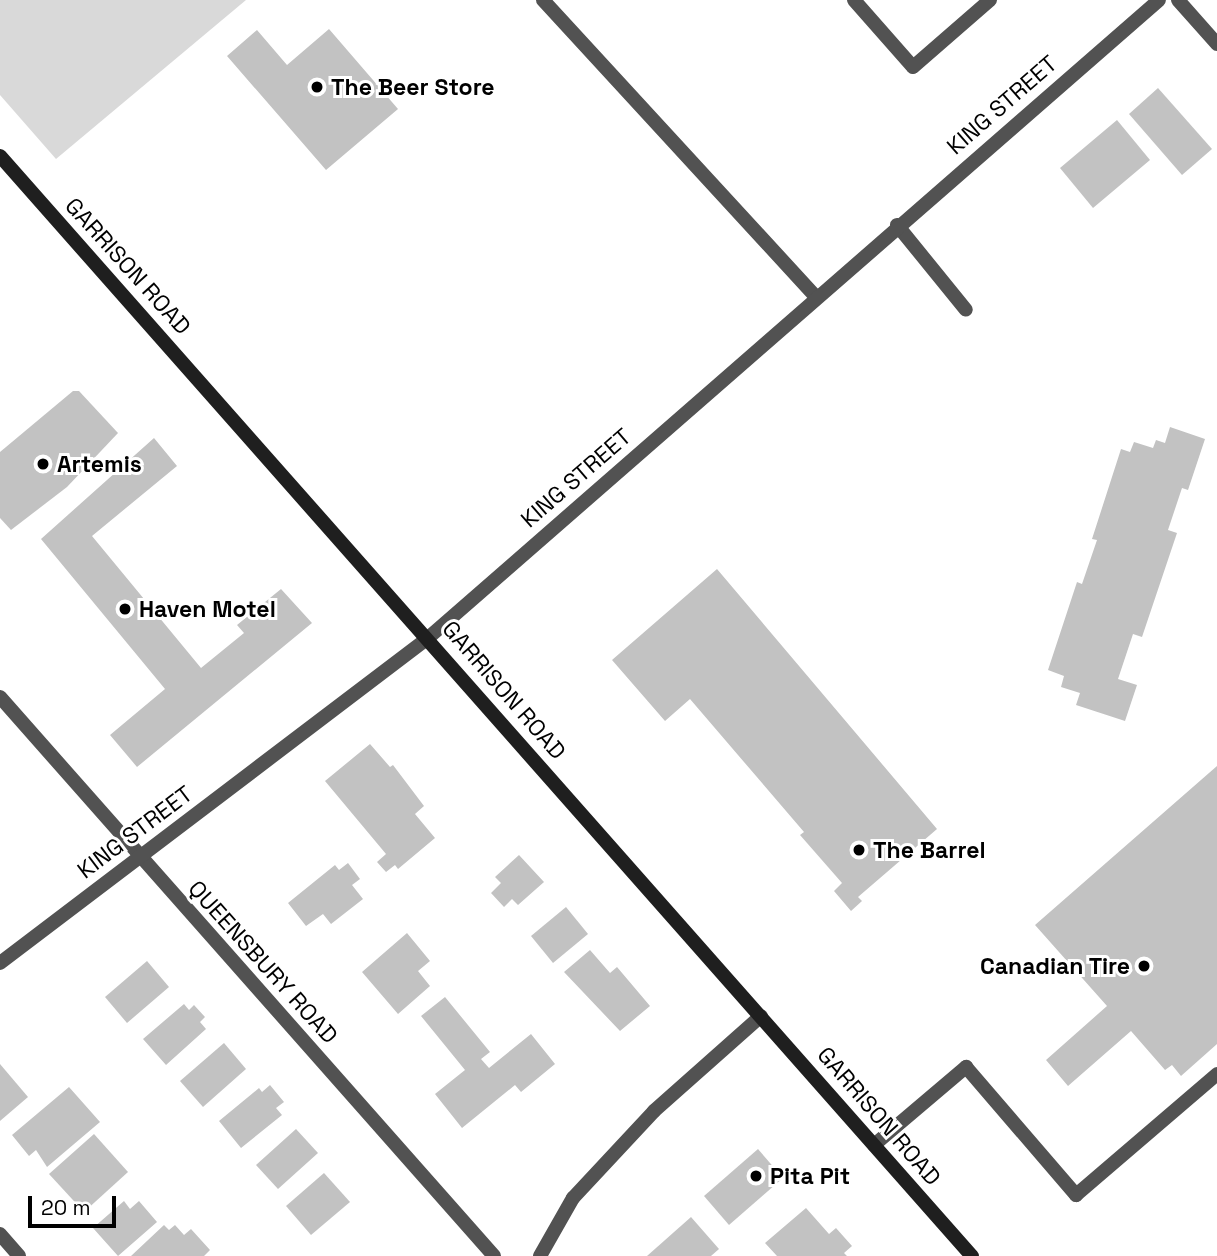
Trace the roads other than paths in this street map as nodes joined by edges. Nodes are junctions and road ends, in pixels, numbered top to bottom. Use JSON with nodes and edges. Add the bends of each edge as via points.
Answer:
{"nodes":[{"id":1,"x":543,"y":0,"type":"edge"},
{"id":2,"x":855,"y":0,"type":"edge"},
{"id":3,"x":990,"y":0,"type":"edge"},
{"id":4,"x":1158,"y":0,"type":"edge"},
{"id":5,"x":1178,"y":0,"type":"edge"},
{"id":6,"x":1217,"y":44,"type":"edge"},
{"id":7,"x":0,"y":156,"type":"edge"},
{"id":8,"x":897,"y":225,"type":"junction"},
{"id":9,"x":816,"y":297,"type":"junction"},
{"id":10,"x":966,"y":310,"type":"dead end"},
{"id":11,"x":428,"y":638,"type":"junction"},
{"id":12,"x":0,"y":696,"type":"edge"},
{"id":13,"x":140,"y":858,"type":"junction"},
{"id":14,"x":0,"y":963,"type":"edge"},
{"id":15,"x":761,"y":1016,"type":"junction"},
{"id":16,"x":1217,"y":1074,"type":"edge"},
{"id":17,"x":874,"y":1145,"type":"junction"},
{"id":18,"x":0,"y":1234,"type":"edge"},
{"id":19,"x":19,"y":1256,"type":"edge"},
{"id":20,"x":494,"y":1256,"type":"edge"},
{"id":21,"x":540,"y":1256,"type":"edge"},
{"id":22,"x":972,"y":1256,"type":"edge"}],
"edges":[{"from":1,"to":9,"type":"street"},
{"from":2,"to":3,"type":"street","via":[[913,67]]},
{"from":4,"to":8,"type":"street","name":"KING STREET"},
{"from":5,"to":6,"type":"street"},
{"from":7,"to":11,"type":"main road","name":"GARRISON ROAD"},
{"from":8,"to":9,"type":"street","name":"KING STREET"},
{"from":8,"to":10,"type":"street"},
{"from":9,"to":11,"type":"street","name":"KING STREET"},
{"from":11,"to":13,"type":"street","name":"KING STREET"},
{"from":11,"to":15,"type":"main road","name":"GARRISON ROAD"},
{"from":12,"to":13,"type":"street","name":"QUEENSBURY ROAD"},
{"from":13,"to":14,"type":"street","name":"KING STREET"},
{"from":13,"to":20,"type":"street","name":"QUEENSBURY ROAD"},
{"from":15,"to":17,"type":"main road","name":"GARRISON ROAD"},
{"from":15,"to":21,"type":"street","via":[[654,1111],[573,1198]]},
{"from":16,"to":17,"type":"street","via":[[1076,1195],[966,1067]]},
{"from":17,"to":22,"type":"main road","name":"GARRISON ROAD"},
{"from":18,"to":19,"type":"street"}]}
